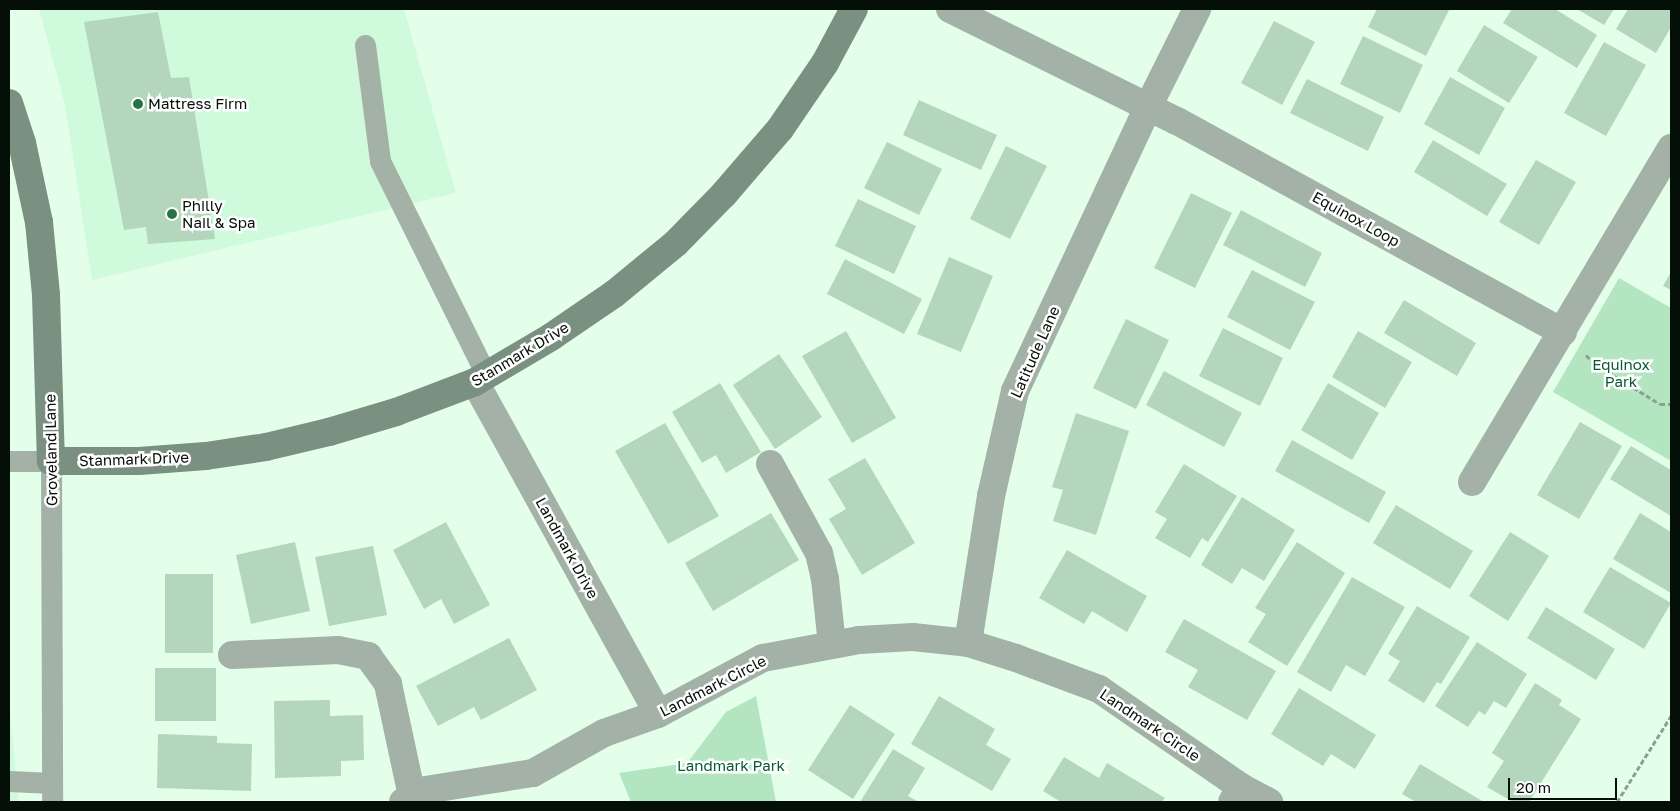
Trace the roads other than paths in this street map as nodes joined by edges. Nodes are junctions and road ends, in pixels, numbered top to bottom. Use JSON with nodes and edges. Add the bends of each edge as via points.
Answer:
{"nodes":[{"id":1,"x":854,"y":9,"type":"edge"},
{"id":2,"x":950,"y":9,"type":"edge"},
{"id":3,"x":1197,"y":9,"type":"edge"},
{"id":4,"x":365,"y":45,"type":"dead end"},
{"id":5,"x":9,"y":103,"type":"edge"},
{"id":6,"x":1148,"y":107,"type":"junction"},
{"id":7,"x":1671,"y":148,"type":"edge"},
{"id":8,"x":1563,"y":332,"type":"junction"},
{"id":9,"x":481,"y":378,"type":"junction"},
{"id":10,"x":9,"y":461,"type":"edge"},
{"id":11,"x":51,"y":461,"type":"junction"},
{"id":12,"x":770,"y":464,"type":"dead end"},
{"id":13,"x":1472,"y":482,"type":"dead end"},
{"id":14,"x":968,"y":644,"type":"junction"},
{"id":15,"x":832,"y":645,"type":"junction"},
{"id":16,"x":232,"y":655,"type":"dead end"},
{"id":17,"x":658,"y":714,"type":"junction"},
{"id":18,"x":9,"y":780,"type":"edge"},
{"id":19,"x":52,"y":793,"type":"edge"},
{"id":20,"x":1236,"y":795,"type":"edge"},
{"id":21,"x":407,"y":799,"type":"edge"},
{"id":22,"x":1269,"y":802,"type":"edge"}],
"edges":[{"from":1,"to":9,"type":"main road","name":"Stanmark Drive","via":[[825,63],[780,129],[676,243],[614,294],[551,337]]},
{"from":2,"to":6,"type":"street","name":"Equinox Loop"},
{"from":3,"to":6,"type":"street"},
{"from":4,"to":9,"type":"lane","via":[[380,160]]},
{"from":5,"to":11,"type":"main road","name":"Groveland Lane","via":[[22,143],[39,222],[46,294]]},
{"from":6,"to":8,"type":"street","name":"Equinox Loop"},
{"from":6,"to":14,"type":"street","name":"Latitude Lane","via":[[1015,391],[991,496]]},
{"from":7,"to":8,"type":"street"},
{"from":8,"to":13,"type":"street"},
{"from":9,"to":11,"type":"main road","name":"Stanmark Drive","via":[[396,412],[266,447],[140,461]]},
{"from":9,"to":17,"type":"street","name":"Landmark Drive"},
{"from":10,"to":11,"type":"lane"},
{"from":11,"to":19,"type":"lane","name":"Groveland Lane"},
{"from":12,"to":15,"type":"street","via":[[819,553]]},
{"from":14,"to":15,"type":"street","name":"Landmark Circle","via":[[913,637]]},
{"from":14,"to":20,"type":"street","name":"Landmark Circle","via":[[1098,689]]},
{"from":15,"to":17,"type":"street","name":"Landmark Circle","via":[[763,658]]},
{"from":16,"to":21,"type":"street","via":[[338,650],[368,656],[388,684]]},
{"from":17,"to":21,"type":"street","name":"Landmark Circle","via":[[604,733],[533,772],[419,791]]},
{"from":18,"to":19,"type":"lane"},
{"from":20,"to":22,"type":"street","name":"Landmark Circle"}]}
